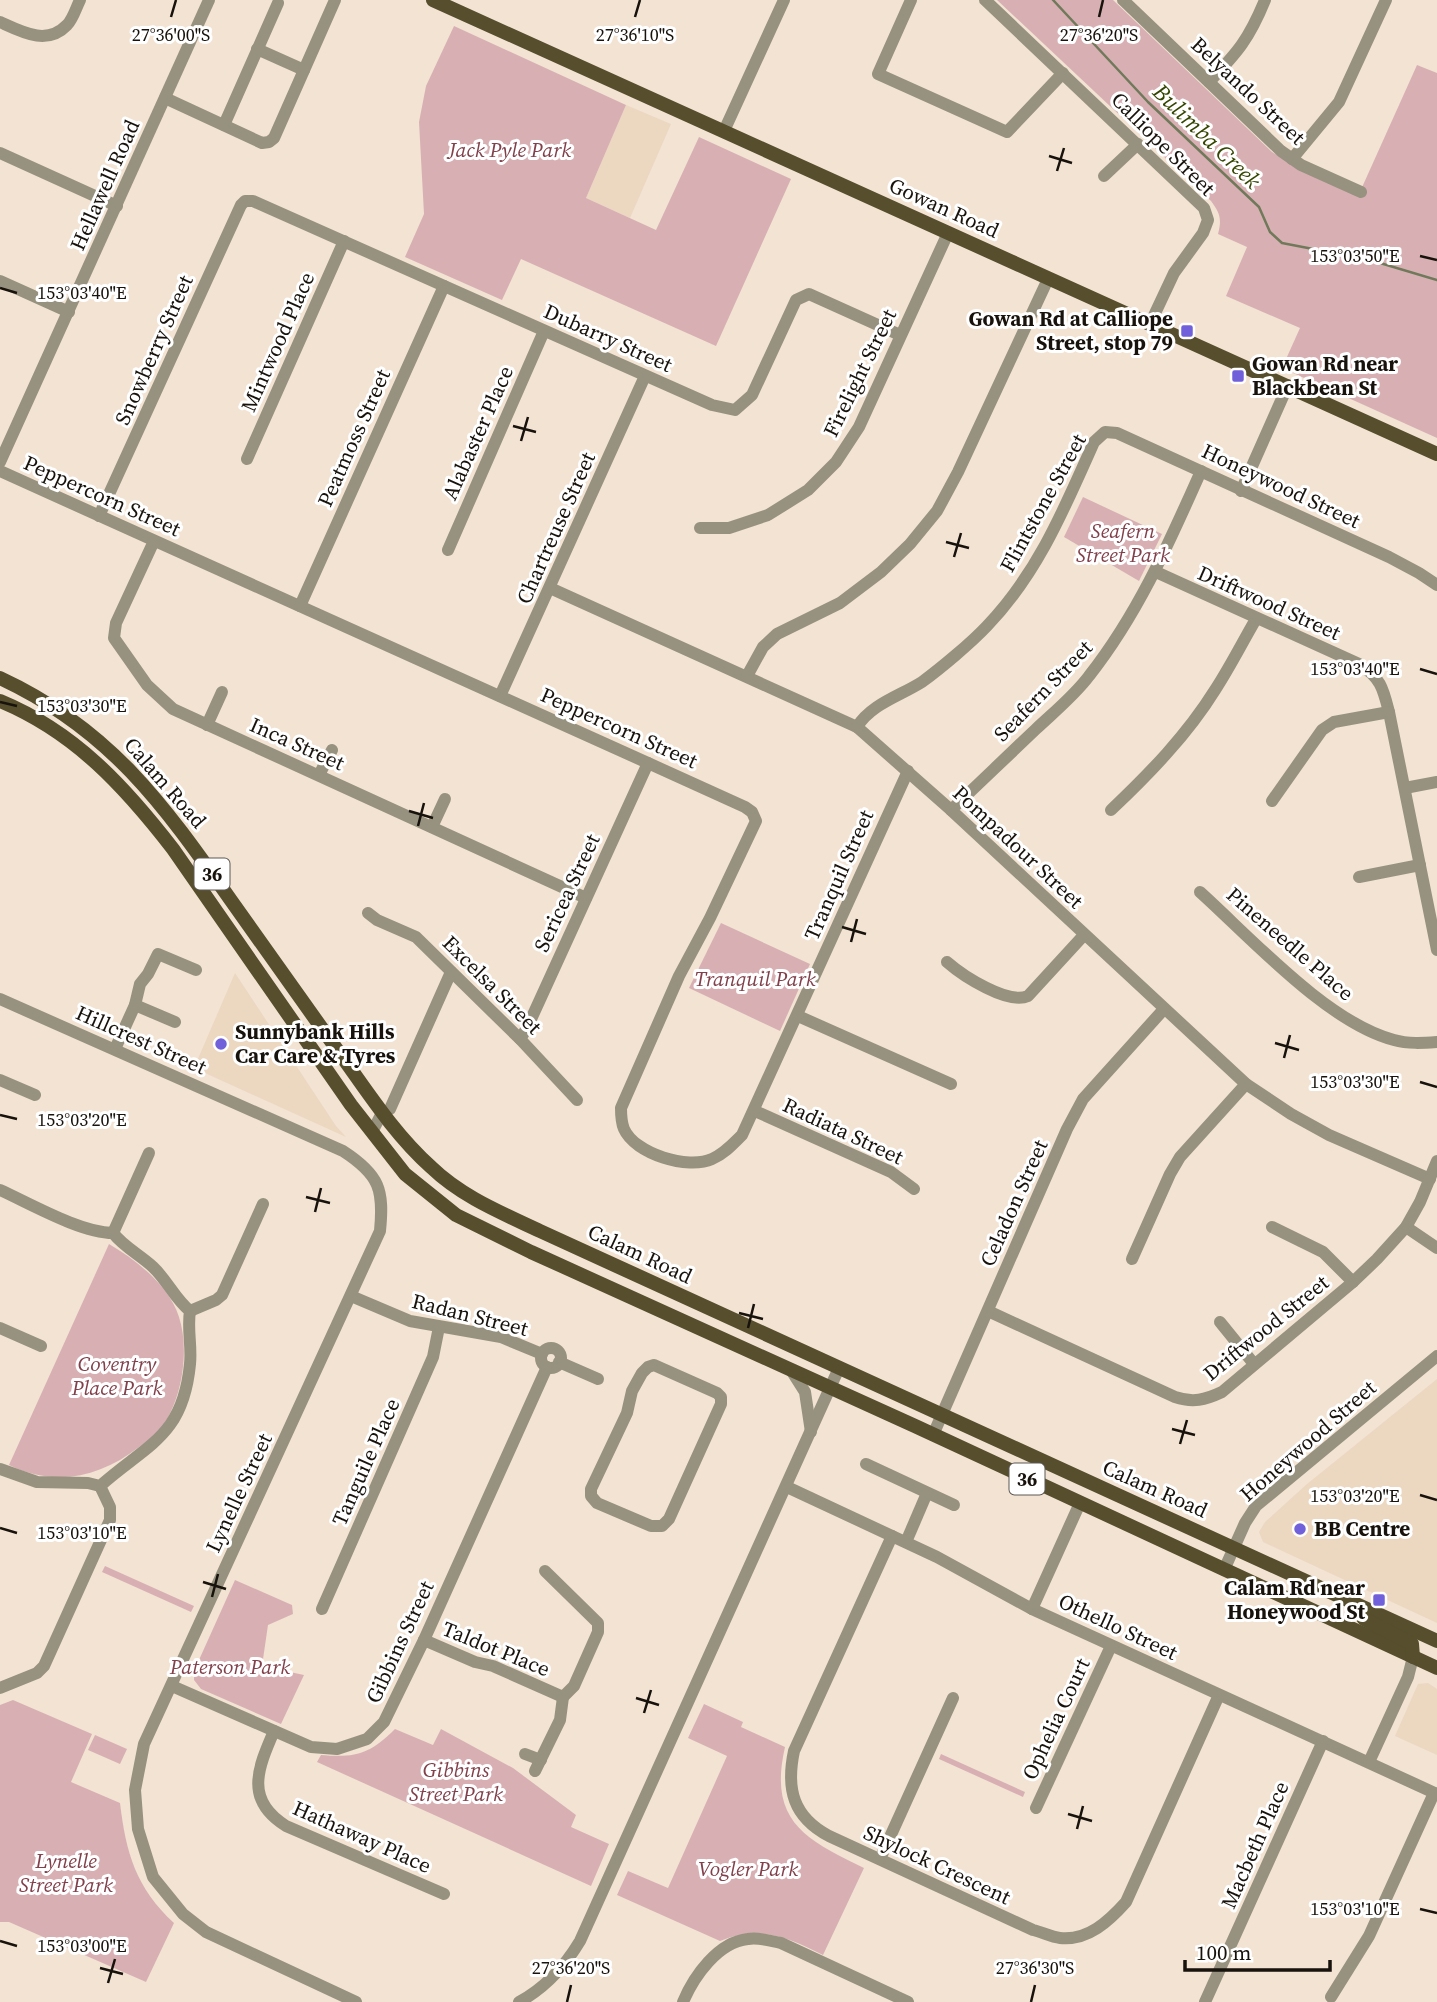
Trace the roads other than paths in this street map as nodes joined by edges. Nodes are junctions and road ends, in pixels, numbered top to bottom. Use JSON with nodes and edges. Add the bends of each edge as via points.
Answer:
{"nodes":[{"id":1,"x":80,"y":0,"type":"edge"},
{"id":2,"x":209,"y":0,"type":"edge"},
{"id":3,"x":335,"y":0,"type":"edge"},
{"id":4,"x":433,"y":0,"type":"edge"},
{"id":5,"x":784,"y":0,"type":"edge"},
{"id":6,"x":911,"y":0,"type":"edge"},
{"id":7,"x":985,"y":0,"type":"edge"},
{"id":8,"x":1265,"y":0,"type":"edge"},
{"id":9,"x":1385,"y":0,"type":"edge"},
{"id":10,"x":1125,"y":1,"type":"edge"},
{"id":11,"x":278,"y":3,"type":"dead end"},
{"id":12,"x":0,"y":22,"type":"edge"},
{"id":13,"x":257,"y":49,"type":"junction"},
{"id":14,"x":304,"y":70,"type":"junction"},
{"id":15,"x":1063,"y":73,"type":"junction"},
{"id":16,"x":1209,"y":82,"type":"junction"},
{"id":17,"x":165,"y":98,"type":"junction"},
{"id":18,"x":223,"y":125,"type":"junction"},
{"id":19,"x":724,"y":131,"type":"junction"},
{"id":20,"x":1138,"y":144,"type":"junction"},
{"id":21,"x":0,"y":153,"type":"edge"},
{"id":22,"x":1292,"y":159,"type":"junction"},
{"id":23,"x":1104,"y":177,"type":"dead end"},
{"id":24,"x":1361,"y":192,"type":"dead end"},
{"id":25,"x":246,"y":201,"type":"joint"},
{"id":26,"x":117,"y":206,"type":"junction"},
{"id":27,"x":948,"y":233,"type":"junction"},
{"id":28,"x":344,"y":241,"type":"junction"},
{"id":29,"x":1048,"y":279,"type":"junction"},
{"id":30,"x":0,"y":281,"type":"edge"},
{"id":31,"x":443,"y":286,"type":"junction"},
{"id":32,"x":69,"y":312,"type":"junction"},
{"id":33,"x":1150,"y":324,"type":"junction"},
{"id":34,"x":544,"y":331,"type":"junction"},
{"id":35,"x":900,"y":335,"type":"junction"},
{"id":36,"x":645,"y":376,"type":"junction"},
{"id":37,"x":1288,"y":385,"type":"junction"},
{"id":38,"x":1104,"y":432,"type":"joint"},
{"id":39,"x":1437,"y":454,"type":"edge"},
{"id":40,"x":247,"y":459,"type":"dead end"},
{"id":41,"x":0,"y":462,"type":"edge"},
{"id":42,"x":0,"y":471,"type":"edge"},
{"id":43,"x":1201,"y":471,"type":"junction"},
{"id":44,"x":1241,"y":491,"type":"junction"},
{"id":45,"x":99,"y":516,"type":"junction"},
{"id":46,"x":700,"y":528,"type":"dead end"},
{"id":47,"x":154,"y":541,"type":"junction"},
{"id":48,"x":447,"y":550,"type":"dead end"},
{"id":49,"x":1156,"y":572,"type":"junction"},
{"id":50,"x":1437,"y":585,"type":"edge"},
{"id":51,"x":550,"y":588,"type":"junction"},
{"id":52,"x":300,"y":606,"type":"junction"},
{"id":53,"x":1256,"y":619,"type":"junction"},
{"id":54,"x":747,"y":676,"type":"junction"},
{"id":55,"x":0,"y":678,"type":"edge"},
{"id":56,"x":222,"y":692,"type":"dead end"},
{"id":57,"x":500,"y":696,"type":"junction"},
{"id":58,"x":0,"y":701,"type":"edge"},
{"id":59,"x":1389,"y":712,"type":"junction"},
{"id":60,"x":207,"y":725,"type":"junction"},
{"id":61,"x":857,"y":727,"type":"junction"},
{"id":62,"x":332,"y":750,"type":"dead end"},
{"id":63,"x":648,"y":763,"type":"junction"},
{"id":64,"x":908,"y":771,"type":"junction"},
{"id":65,"x":319,"y":775,"type":"junction"},
{"id":66,"x":1437,"y":782,"type":"edge"},
{"id":67,"x":1405,"y":788,"type":"junction"},
{"id":68,"x":445,"y":799,"type":"dead end"},
{"id":69,"x":1272,"y":801,"type":"dead end"},
{"id":70,"x":951,"y":810,"type":"junction"},
{"id":71,"x":1111,"y":810,"type":"dead end"},
{"id":72,"x":432,"y":827,"type":"junction"},
{"id":73,"x":1420,"y":865,"type":"junction"},
{"id":74,"x":1359,"y":877,"type":"dead end"},
{"id":75,"x":1200,"y":892,"type":"dead end"},
{"id":76,"x":586,"y":898,"type":"junction"},
{"id":77,"x":368,"y":913,"type":"dead end"},
{"id":78,"x":1084,"y":935,"type":"junction"},
{"id":79,"x":1437,"y":950,"type":"edge"},
{"id":80,"x":947,"y":962,"type":"dead end"},
{"id":81,"x":196,"y":970,"type":"dead end"},
{"id":82,"x":450,"y":972,"type":"junction"},
{"id":83,"x":0,"y":999,"type":"edge"},
{"id":84,"x":135,"y":1005,"type":"junction"},
{"id":85,"x":1164,"y":1009,"type":"junction"},
{"id":86,"x":798,"y":1016,"type":"junction"},
{"id":87,"x":175,"y":1022,"type":"dead end"},
{"id":88,"x":520,"y":1039,"type":"junction"},
{"id":89,"x":1437,"y":1042,"type":"edge"},
{"id":90,"x":115,"y":1049,"type":"junction"},
{"id":91,"x":0,"y":1080,"type":"edge"},
{"id":92,"x":951,"y":1084,"type":"dead end"},
{"id":93,"x":1246,"y":1084,"type":"junction"},
{"id":94,"x":35,"y":1095,"type":"dead end"},
{"id":95,"x":577,"y":1100,"type":"dead end"},
{"id":96,"x":755,"y":1111,"type":"junction"},
{"id":97,"x":383,"y":1113,"type":"junction"},
{"id":98,"x":372,"y":1132,"type":"junction"},
{"id":99,"x":149,"y":1153,"type":"dead end"},
{"id":100,"x":1437,"y":1161,"type":"edge"},
{"id":101,"x":1430,"y":1179,"type":"junction"},
{"id":102,"x":914,"y":1189,"type":"dead end"},
{"id":103,"x":0,"y":1190,"type":"edge"},
{"id":104,"x":263,"y":1205,"type":"dead end"},
{"id":105,"x":1272,"y":1227,"type":"dead end"},
{"id":106,"x":1406,"y":1227,"type":"junction"},
{"id":107,"x":113,"y":1233,"type":"junction"},
{"id":108,"x":1437,"y":1248,"type":"edge"},
{"id":109,"x":1132,"y":1258,"type":"dead end"},
{"id":110,"x":1353,"y":1282,"type":"junction"},
{"id":111,"x":351,"y":1296,"type":"junction"},
{"id":112,"x":190,"y":1311,"type":"junction"},
{"id":113,"x":988,"y":1311,"type":"junction"},
{"id":114,"x":1220,"y":1322,"type":"dead end"},
{"id":115,"x":439,"y":1327,"type":"junction"},
{"id":116,"x":0,"y":1328,"type":"edge"},
{"id":117,"x":41,"y":1346,"type":"dead end"},
{"id":118,"x":1437,"y":1356,"type":"edge"},
{"id":119,"x":1254,"y":1364,"type":"junction"},
{"id":120,"x":553,"y":1365,"type":"junction"},
{"id":121,"x":839,"y":1368,"type":"junction"},
{"id":122,"x":791,"y":1370,"type":"junction"},
{"id":123,"x":598,"y":1379,"type":"dead end"},
{"id":124,"x":830,"y":1388,"type":"junction"},
{"id":125,"x":632,"y":1391,"type":"joint"},
{"id":126,"x":943,"y":1414,"type":"junction"},
{"id":127,"x":811,"y":1432,"type":"junction"},
{"id":128,"x":933,"y":1435,"type":"junction"},
{"id":129,"x":866,"y":1464,"type":"dead end"},
{"id":130,"x":0,"y":1469,"type":"edge"},
{"id":131,"x":100,"y":1486,"type":"junction"},
{"id":132,"x":786,"y":1487,"type":"junction"},
{"id":133,"x":927,"y":1493,"type":"junction"},
{"id":134,"x":1080,"y":1503,"type":"junction"},
{"id":135,"x":954,"y":1505,"type":"dead end"},
{"id":136,"x":892,"y":1536,"type":"junction"},
{"id":137,"x":906,"y":1542,"type":"junction"},
{"id":138,"x":1234,"y":1547,"type":"junction"},
{"id":139,"x":1224,"y":1570,"type":"junction"},
{"id":140,"x":545,"y":1571,"type":"dead end"},
{"id":141,"x":1350,"y":1601,"type":"junction"},
{"id":142,"x":322,"y":1609,"type":"dead end"},
{"id":143,"x":1032,"y":1609,"type":"junction"},
{"id":144,"x":424,"y":1640,"type":"junction"},
{"id":145,"x":1437,"y":1640,"type":"edge"},
{"id":146,"x":1111,"y":1646,"type":"junction"},
{"id":147,"x":1413,"y":1657,"type":"junction"},
{"id":148,"x":1437,"y":1668,"type":"edge"},
{"id":149,"x":172,"y":1686,"type":"junction"},
{"id":150,"x":0,"y":1688,"type":"edge"},
{"id":151,"x":1219,"y":1695,"type":"junction"},
{"id":152,"x":563,"y":1697,"type":"junction"},
{"id":153,"x":953,"y":1698,"type":"dead end"},
{"id":154,"x":274,"y":1731,"type":"junction"},
{"id":155,"x":1322,"y":1741,"type":"junction"},
{"id":156,"x":525,"y":1754,"type":"dead end"},
{"id":157,"x":1369,"y":1762,"type":"junction"},
{"id":158,"x":1435,"y":1793,"type":"edge"},
{"id":159,"x":1036,"y":1808,"type":"dead end"},
{"id":160,"x":880,"y":1859,"type":"junction"},
{"id":161,"x":444,"y":1895,"type":"dead end"},
{"id":162,"x":1331,"y":1997,"type":"dead end"},
{"id":163,"x":356,"y":2002,"type":"edge"},
{"id":164,"x":519,"y":2002,"type":"edge"},
{"id":165,"x":683,"y":2002,"type":"edge"},
{"id":166,"x":908,"y":2002,"type":"edge"},
{"id":167,"x":1205,"y":2002,"type":"edge"}],
"edges":[{"from":1,"to":12,"type":"street","via":[[68,24],[52,36],[30,36]]},
{"from":2,"to":17,"type":"street","name":"Hellawell Road"},
{"from":3,"to":14,"type":"street"},
{"from":4,"to":19,"type":"main road","name":"Gowan Road"},
{"from":5,"to":19,"type":"street"},
{"from":6,"to":15,"type":"street","via":[[878,74],[1007,132]]},
{"from":7,"to":15,"type":"street","name":"Calliope Street"},
{"from":8,"to":16,"type":"street","via":[[1237,53]]},
{"from":9,"to":22,"type":"street","via":[[1339,102]]},
{"from":10,"to":16,"type":"street","name":"Belyando Street"},
{"from":11,"to":13,"type":"street"},
{"from":13,"to":14,"type":"street"},
{"from":13,"to":18,"type":"street"},
{"from":14,"to":18,"type":"street","via":[[269,142]]},
{"from":15,"to":20,"type":"street","name":"Calliope Street"},
{"from":16,"to":22,"type":"street","name":"Belyando Street"},
{"from":17,"to":18,"type":"street"},
{"from":17,"to":26,"type":"street","name":"Hellawell Road"},
{"from":19,"to":27,"type":"main road","name":"Gowan Road"},
{"from":20,"to":23,"type":"street"},
{"from":20,"to":33,"type":"street","name":"Calliope Street","via":[[1204,208],[1208,219],[1174,273]]},
{"from":21,"to":26,"type":"street"},
{"from":22,"to":24,"type":"street","name":"Belyando Street"},
{"from":25,"to":28,"type":"street","name":"Dubarry Street"},
{"from":25,"to":45,"type":"street","name":"Snowberry Street"},
{"from":26,"to":32,"type":"street","name":"Hellawell Road"},
{"from":27,"to":29,"type":"main road","name":"Gowan Road"},
{"from":27,"to":35,"type":"street","name":"Firelight Street"},
{"from":28,"to":31,"type":"street","name":"Dubarry Street"},
{"from":28,"to":40,"type":"street","name":"Mintwood Place"},
{"from":29,"to":33,"type":"main road","name":"Gowan Road"},
{"from":29,"to":54,"type":"street","via":[[937,511],[881,572],[840,603],[777,634],[763,647]]},
{"from":30,"to":32,"type":"street"},
{"from":31,"to":34,"type":"street","name":"Dubarry Street"},
{"from":31,"to":52,"type":"street","name":"Peatmoss Street"},
{"from":32,"to":41,"type":"street","name":"Hellawell Road"},
{"from":33,"to":37,"type":"main road","name":"Gowan Road"},
{"from":34,"to":36,"type":"street","name":"Dubarry Street"},
{"from":34,"to":48,"type":"street","name":"Alabaster Place"},
{"from":35,"to":36,"type":"street","name":"Dubarry Street","via":[[808,294],[796,300],[752,395],[735,410]]},
{"from":35,"to":46,"type":"street","name":"Firelight Street","via":[[859,427],[836,462],[808,490],[768,515],[729,528]]},
{"from":36,"to":51,"type":"street","name":"Chartreuse Street"},
{"from":37,"to":39,"type":"main road","name":"Gowan Road"},
{"from":37,"to":44,"type":"street"},
{"from":38,"to":43,"type":"street","name":"Honeywood Street","via":[[1117,433]]},
{"from":38,"to":61,"type":"street","name":"Flintstone Street","via":[[1094,442],[1031,572],[987,627],[923,681],[864,715]]},
{"from":42,"to":45,"type":"street","name":"Peppercorn Street"},
{"from":43,"to":44,"type":"street","name":"Honeywood Street"},
{"from":43,"to":49,"type":"street","name":"Seafern Street"},
{"from":44,"to":50,"type":"street","name":"Honeywood Street","via":[[1389,557]]},
{"from":45,"to":47,"type":"street","name":"Peppercorn Street"},
{"from":47,"to":52,"type":"street","name":"Peppercorn Street"},
{"from":47,"to":60,"type":"street","name":"Inca Street","via":[[116,623],[114,638],[147,685],[173,709]]},
{"from":49,"to":53,"type":"street","name":"Driftwood Street"},
{"from":49,"to":70,"type":"street","name":"Seafern Street","via":[[1132,617],[1087,679]]},
{"from":51,"to":54,"type":"street","name":"Pompadour Street"},
{"from":51,"to":57,"type":"street","name":"Chartreuse Street"},
{"from":52,"to":57,"type":"street","name":"Peppercorn Street"},
{"from":53,"to":59,"type":"street","name":"Driftwood Street","via":[[1374,673]]},
{"from":53,"to":71,"type":"street","via":[[1215,691],[1178,741]]},
{"from":54,"to":61,"type":"street","name":"Pompadour Street"},
{"from":55,"to":97,"type":"main road","name":"Calam Road","number":"36","via":[[87,730],[132,771],[176,824]]},
{"from":56,"to":60,"type":"street"},
{"from":57,"to":63,"type":"street","name":"Peppercorn Street"},
{"from":58,"to":98,"type":"main road","number":"36","via":[[85,752],[143,811]]},
{"from":59,"to":67,"type":"street","name":"Driftwood Street"},
{"from":59,"to":69,"type":"street","via":[[1334,722],[1322,730]]},
{"from":60,"to":65,"type":"street","name":"Inca Street"},
{"from":61,"to":64,"type":"street","name":"Pompadour Street"},
{"from":62,"to":65,"type":"street"},
{"from":63,"to":76,"type":"street","name":"Sericea Street"},
{"from":63,"to":96,"type":"street","name":"Peppercorn Street","via":[[745,807],[756,821],[624,1098],[624,1130],[640,1146],[667,1158],[696,1163],[726,1150],[743,1135]]},
{"from":64,"to":70,"type":"street","name":"Pompadour Street"},
{"from":64,"to":86,"type":"street","name":"Tranquil Street"},
{"from":65,"to":72,"type":"street","name":"Inca Street"},
{"from":66,"to":67,"type":"street"},
{"from":67,"to":73,"type":"street","name":"Driftwood Street"},
{"from":68,"to":72,"type":"street"},
{"from":70,"to":78,"type":"street","name":"Pompadour Street"},
{"from":72,"to":76,"type":"street","name":"Inca Street"},
{"from":73,"to":74,"type":"street"},
{"from":73,"to":79,"type":"street","name":"Driftwood Street"},
{"from":75,"to":89,"type":"street","name":"Pineneedle Place","via":[[1342,1016],[1395,1040]]},
{"from":76,"to":88,"type":"street","name":"Sericea Street"},
{"from":77,"to":82,"type":"street","name":"Excelsa Street","via":[[416,937]]},
{"from":78,"to":80,"type":"street","via":[[1020,1000],[960,974]]},
{"from":78,"to":85,"type":"street","name":"Pompadour Street"},
{"from":81,"to":84,"type":"street","via":[[158,954],[140,984]]},
{"from":82,"to":88,"type":"street","name":"Excelsa Street"},
{"from":82,"to":97,"type":"street","via":[[390,1109]]},
{"from":83,"to":90,"type":"street","name":"Hillcrest Street"},
{"from":84,"to":87,"type":"street"},
{"from":84,"to":90,"type":"street"},
{"from":85,"to":93,"type":"street","name":"Pompadour Street"},
{"from":85,"to":113,"type":"street","name":"Celadon Street","via":[[1083,1098]]},
{"from":86,"to":92,"type":"street"},
{"from":86,"to":96,"type":"street","name":"Tranquil Street"},
{"from":88,"to":95,"type":"street","name":"Excelsa Street"},
{"from":90,"to":111,"type":"street","name":"Hillcrest Street","via":[[357,1160],[379,1186],[383,1200],[380,1231]]},
{"from":91,"to":94,"type":"street"},
{"from":93,"to":101,"type":"street","name":"Pompadour Street","via":[[1329,1135]]},
{"from":93,"to":109,"type":"street","via":[[1180,1157]]},
{"from":96,"to":102,"type":"street","name":"Radiata Street","via":[[891,1172]]},
{"from":97,"to":98,"type":"street"},
{"from":97,"to":121,"type":"main road","name":"Calam Road","number":"36","via":[[431,1168],[485,1206]]},
{"from":98,"to":122,"type":"main road","name":"Calam Road","number":"36","via":[[405,1174],[468,1222]]},
{"from":99,"to":107,"type":"street"},
{"from":100,"to":101,"type":"street","name":"Driftwood Street"},
{"from":101,"to":106,"type":"street","name":"Driftwood Street"},
{"from":103,"to":107,"type":"street","via":[[83,1227]]},
{"from":104,"to":112,"type":"street","via":[[222,1295]]},
{"from":105,"to":110,"type":"street","via":[[1323,1252]]},
{"from":106,"to":108,"type":"street"},
{"from":106,"to":110,"type":"street","name":"Driftwood Street"},
{"from":107,"to":112,"type":"street","via":[[153,1267]]},
{"from":110,"to":119,"type":"street","name":"Driftwood Street"},
{"from":111,"to":115,"type":"street","name":"Radan Street","via":[[410,1321]]},
{"from":111,"to":149,"type":"street","name":"Lynelle Street"},
{"from":112,"to":131,"type":"street","via":[[190,1363],[181,1406],[152,1446]]},
{"from":113,"to":119,"type":"street","name":"Driftwood Street","via":[[1189,1401],[1206,1400],[1222,1392]]},
{"from":113,"to":126,"type":"street","name":"Celadon Street"},
{"from":114,"to":119,"type":"street"},
{"from":115,"to":120,"type":"street","name":"Radan Street","via":[[501,1338],[542,1354],[542,1362]]},
{"from":115,"to":142,"type":"street","name":"Tanguile Place","via":[[433,1357]]},
{"from":116,"to":117,"type":"street"},
{"from":118,"to":138,"type":"street","name":"Honeywood Street","via":[[1256,1506]]},
{"from":120,"to":123,"type":"street"},
{"from":120,"to":144,"type":"street","name":"Gibbins Street"},
{"from":121,"to":124,"type":"street"},
{"from":121,"to":126,"type":"main road","name":"Calam Road","number":"36"},
{"from":122,"to":124,"type":"main road","name":"Calam Road","number":"36"},
{"from":122,"to":127,"type":"street","via":[[805,1392]]},
{"from":124,"to":127,"type":"street"},
{"from":124,"to":128,"type":"main road","name":"Calam Road","number":"36"},
{"from":125,"to":125,"type":"street","via":[[642,1373],[654,1365],[721,1396],[662,1526],[651,1526],[597,1503],[591,1496]]},
{"from":126,"to":128,"type":"street","name":"Celadon Street"},
{"from":126,"to":138,"type":"main road","name":"Calam Road","number":"36"},
{"from":127,"to":132,"type":"street"},
{"from":128,"to":134,"type":"main road","name":"Calam Road","number":"36"},
{"from":129,"to":133,"type":"street"},
{"from":130,"to":131,"type":"street","via":[[37,1482]]},
{"from":131,"to":150,"type":"street","via":[[110,1507],[110,1520],[44,1666]]},
{"from":132,"to":136,"type":"street","name":"Othello Street"},
{"from":132,"to":164,"type":"street","via":[[580,1941],[566,1963]]},
{"from":133,"to":135,"type":"street"},
{"from":133,"to":137,"type":"street"},
{"from":134,"to":139,"type":"main road","name":"Calam Road","number":"36"},
{"from":134,"to":143,"type":"street"},
{"from":136,"to":137,"type":"street","name":"Othello Street"},
{"from":136,"to":160,"type":"street","name":"Shylock Crescent","via":[[794,1751],[790,1772],[792,1795],[804,1818],[816,1829]]},
{"from":137,"to":143,"type":"street","name":"Othello Street"},
{"from":138,"to":139,"type":"street","name":"Honeywood Street"},
{"from":138,"to":141,"type":"main road","name":"Calam Road","number":"36"},
{"from":139,"to":147,"type":"main road","name":"Calam Road","number":"36"},
{"from":140,"to":152,"type":"street","name":"Taldot Place","via":[[597,1623],[598,1632],[575,1686]]},
{"from":141,"to":145,"type":"main road","name":"Calam Road","number":"36"},
{"from":141,"to":147,"type":"main road","via":[[1363,1619],[1411,1642]]},
{"from":143,"to":146,"type":"street","name":"Othello Street"},
{"from":144,"to":152,"type":"street","name":"Taldot Place"},
{"from":144,"to":154,"type":"street","name":"Gibbins Street","via":[[384,1722],[367,1739],[337,1749],[311,1747]]},
{"from":146,"to":151,"type":"street","name":"Othello Street"},
{"from":146,"to":159,"type":"street","name":"Ophelia Court"},
{"from":147,"to":148,"type":"main road","name":"Calam Road","number":"36"},
{"from":147,"to":157,"type":"street"},
{"from":149,"to":154,"type":"street","name":"Gibbins Street"},
{"from":149,"to":163,"type":"street","name":"Lynelle Street","via":[[144,1744],[135,1790],[138,1829],[153,1877],[183,1914],[206,1933]]},
{"from":151,"to":155,"type":"street","name":"Othello Street"},
{"from":151,"to":160,"type":"street","name":"Shylock Crescent","via":[[1126,1902],[1109,1921],[1087,1934],[1061,1938],[1033,1930]]},
{"from":152,"to":156,"type":"street","via":[[559,1720],[538,1765]]},
{"from":153,"to":160,"type":"street"},
{"from":154,"to":161,"type":"street","name":"Hathaway Place","via":[[259,1767],[258,1788],[274,1819]]},
{"from":155,"to":157,"type":"street","name":"Othello Street"},
{"from":155,"to":167,"type":"street","name":"Macbeth Place"},
{"from":157,"to":158,"type":"street","name":"Othello Street"},
{"from":158,"to":162,"type":"street","via":[[1369,1936]]},
{"from":165,"to":166,"type":"street","via":[[703,1967],[726,1947],[746,1939],[781,1943]]}]}
